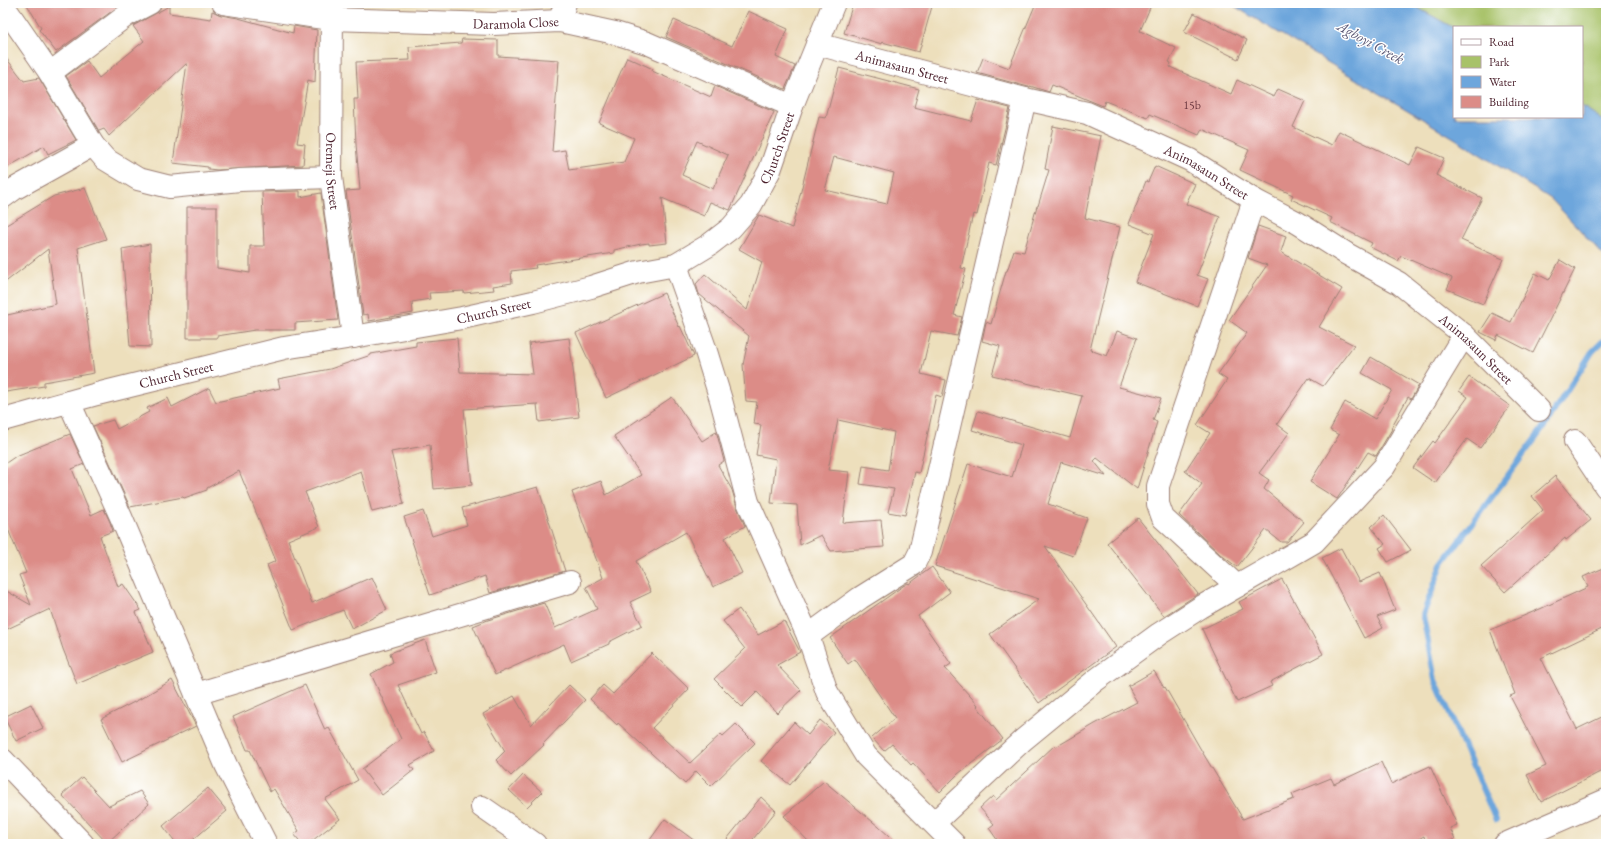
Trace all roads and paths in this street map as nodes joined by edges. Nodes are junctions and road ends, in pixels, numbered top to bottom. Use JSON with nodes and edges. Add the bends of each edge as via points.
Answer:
{"nodes":[{"id":1,"x":150,"y":3,"type":"edge"},
{"id":2,"x":223,"y":3,"type":"edge"},
{"id":3,"x":834,"y":3,"type":"edge"},
{"id":4,"x":3,"y":5,"type":"edge"},
{"id":5,"x":331,"y":11,"type":"edge"},
{"id":6,"x":563,"y":12,"type":"edge"},
{"id":7,"x":817,"y":44,"type":"junction"},
{"id":8,"x":50,"y":73,"type":"junction"},
{"id":9,"x":1025,"y":99,"type":"junction"},
{"id":10,"x":792,"y":106,"type":"junction"},
{"id":11,"x":93,"y":145,"type":"junction"},
{"id":12,"x":330,"y":177,"type":"junction"},
{"id":13,"x":3,"y":197,"type":"edge"},
{"id":14,"x":1254,"y":200,"type":"junction"},
{"id":15,"x":676,"y":265,"type":"junction"},
{"id":16,"x":1464,"y":335,"type":"junction"},
{"id":17,"x":353,"y":337,"type":"junction"},
{"id":18,"x":69,"y":402,"type":"junction"},
{"id":19,"x":1539,"y":410,"type":"dead end"},
{"id":20,"x":3,"y":420,"type":"edge"},
{"id":21,"x":1575,"y":441,"type":"dead end"},
{"id":22,"x":1606,"y":487,"type":"edge"},
{"id":23,"x":570,"y":582,"type":"dead end"},
{"id":24,"x":1237,"y":586,"type":"junction"},
{"id":25,"x":808,"y":636,"type":"junction"},
{"id":26,"x":196,"y":694,"type":"junction"},
{"id":27,"x":3,"y":760,"type":"edge"},
{"id":28,"x":1606,"y":800,"type":"edge"},
{"id":29,"x":482,"y":807,"type":"dead end"},
{"id":30,"x":934,"y":823,"type":"junction"},
{"id":31,"x":83,"y":844,"type":"edge"},
{"id":32,"x":266,"y":844,"type":"edge"},
{"id":33,"x":536,"y":844,"type":"edge"},
{"id":34,"x":954,"y":844,"type":"edge"},
{"id":35,"x":1505,"y":844,"type":"edge"}],
"edges":[{"from":1,"to":8,"type":"street","via":[[127,15]]},
{"from":2,"to":5,"type":"street","name":"Daramola Close"},
{"from":3,"to":7,"type":"street","name":"Church Street"},
{"from":4,"to":8,"type":"street"},
{"from":5,"to":6,"type":"street","name":"Daramola Close","via":[[494,24]]},
{"from":5,"to":12,"type":"street","name":"Oremeji Street"},
{"from":6,"to":10,"type":"street","name":"Daramola Close","via":[[648,43]]},
{"from":7,"to":9,"type":"street","name":"Animasaun Street"},
{"from":7,"to":10,"type":"street","name":"Church Street"},
{"from":8,"to":11,"type":"street"},
{"from":9,"to":14,"type":"street","name":"Animasaun Street","via":[[1094,116],[1190,160]]},
{"from":9,"to":25,"type":"street","via":[[920,552],[914,564],[860,598]]},
{"from":10,"to":15,"type":"street","name":"Church Street","via":[[770,170],[751,205],[730,228],[709,245]]},
{"from":11,"to":12,"type":"street","via":[[105,159],[138,179],[170,187],[240,180]]},
{"from":11,"to":13,"type":"street"},
{"from":12,"to":17,"type":"street","name":"Oremeji Street"},
{"from":14,"to":16,"type":"street","name":"Animasaun Street","via":[[1399,283]]},
{"from":14,"to":24,"type":"street","via":[[1158,486],[1158,504],[1163,518]]},
{"from":15,"to":17,"type":"street","name":"Church Street","via":[[638,272],[526,304]]},
{"from":15,"to":25,"type":"street","via":[[714,378],[748,502]]},
{"from":16,"to":19,"type":"street","name":"Animasaun Street"},
{"from":16,"to":24,"type":"street","via":[[1384,467],[1314,542]]},
{"from":17,"to":18,"type":"street","name":"Church Street","via":[[284,348]]},
{"from":18,"to":20,"type":"street","name":"Church Street"},
{"from":18,"to":26,"type":"street"},
{"from":21,"to":22,"type":"street"},
{"from":23,"to":26,"type":"street"},
{"from":24,"to":30,"type":"street","via":[[1159,634],[1096,680],[1023,740]]},
{"from":25,"to":30,"type":"street","via":[[827,692],[866,756]]},
{"from":26,"to":32,"type":"street","via":[[226,765]]},
{"from":27,"to":31,"type":"street"},
{"from":28,"to":35,"type":"street"},
{"from":29,"to":33,"type":"street"},
{"from":30,"to":34,"type":"street"}]}
